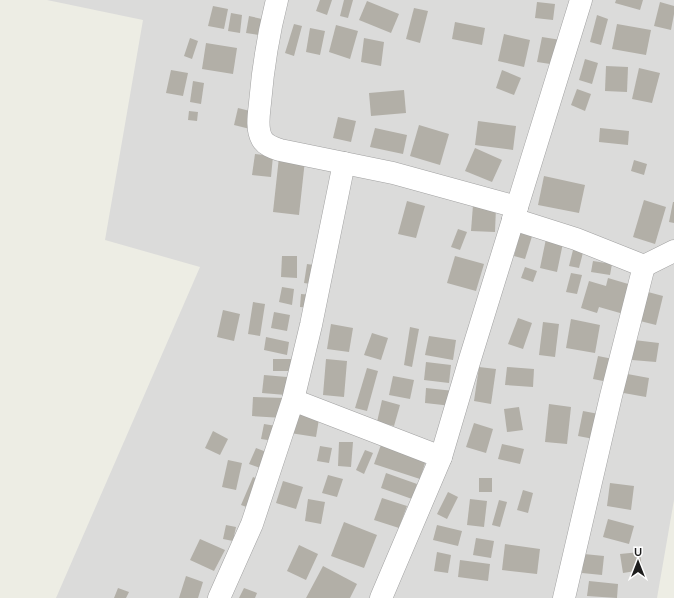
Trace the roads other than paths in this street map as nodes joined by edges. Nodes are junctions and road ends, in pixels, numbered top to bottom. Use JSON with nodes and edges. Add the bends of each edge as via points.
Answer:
{"nodes":[{"id":1,"x":277,"y":0,"type":"edge"},
{"id":2,"x":582,"y":0,"type":"edge"},
{"id":3,"x":344,"y":163,"type":"junction"},
{"id":4,"x":515,"y":213,"type":"junction"},
{"id":5,"x":674,"y":251,"type":"edge"},
{"id":6,"x":644,"y":266,"type":"junction"},
{"id":7,"x":293,"y":400,"type":"junction"},
{"id":8,"x":442,"y":457,"type":"junction"},
{"id":9,"x":218,"y":598,"type":"edge"},
{"id":10,"x":381,"y":598,"type":"edge"},
{"id":11,"x":564,"y":598,"type":"edge"}],
"edges":[{"from":1,"to":3,"type":"street","via":[[263,66],[259,117],[262,140],[280,150]]},
{"from":2,"to":4,"type":"street"},
{"from":3,"to":4,"type":"street","via":[[400,175]]},
{"from":3,"to":7,"type":"street"},
{"from":4,"to":6,"type":"street"},
{"from":4,"to":8,"type":"street"},
{"from":5,"to":6,"type":"street"},
{"from":6,"to":11,"type":"street"},
{"from":7,"to":8,"type":"street"},
{"from":7,"to":9,"type":"street","via":[[252,524]]},
{"from":8,"to":10,"type":"street"}]}
